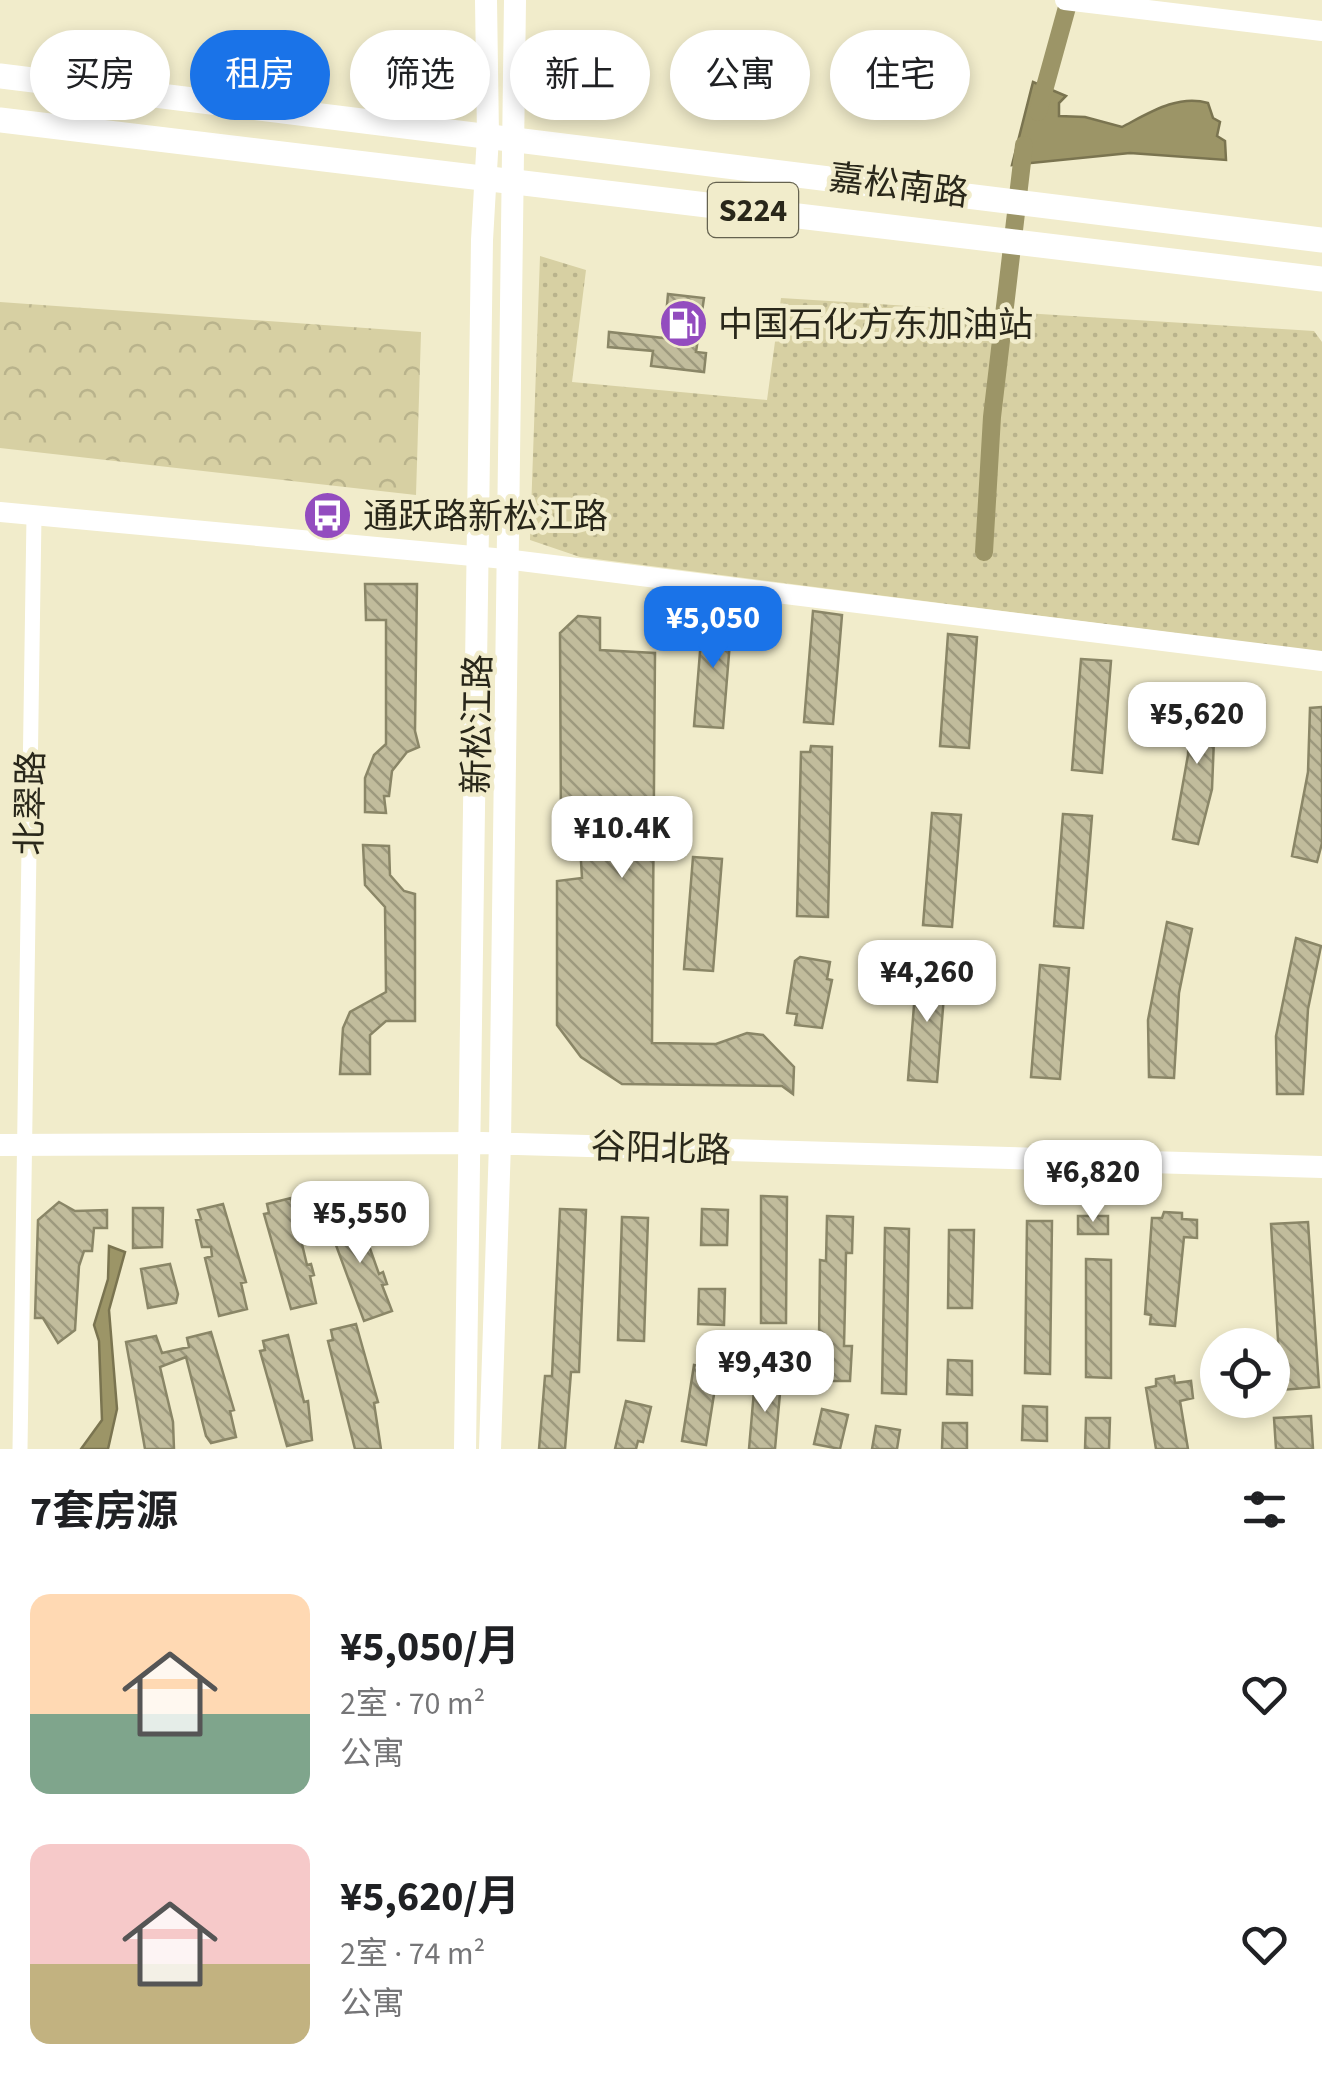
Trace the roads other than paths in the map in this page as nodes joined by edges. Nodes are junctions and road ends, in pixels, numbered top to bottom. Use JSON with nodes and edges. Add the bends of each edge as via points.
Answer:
{"nodes":[{"id":1,"x":486,"y":0,"type":"edge"},
{"id":2,"x":515,"y":0,"type":"edge"},
{"id":3,"x":1065,"y":0,"type":"edge"},
{"id":4,"x":1322,"y":32,"type":"edge"},
{"id":5,"x":0,"y":76,"type":"edge"},
{"id":6,"x":0,"y":120,"type":"edge"},
{"id":7,"x":501,"y":138,"type":"junction"},
{"id":8,"x":500,"y":180,"type":"junction"},
{"id":9,"x":1322,"y":240,"type":"edge"},
{"id":10,"x":1322,"y":278,"type":"edge"},
{"id":11,"x":0,"y":512,"type":"edge"},
{"id":12,"x":34,"y":516,"type":"junction"},
{"id":13,"x":480,"y":557,"type":"junction"},
{"id":14,"x":505,"y":559,"type":"junction"},
{"id":15,"x":1322,"y":661,"type":"edge"},
{"id":16,"x":470,"y":1143,"type":"junction"},
{"id":17,"x":500,"y":1144,"type":"junction"},
{"id":18,"x":0,"y":1145,"type":"edge"},
{"id":19,"x":26,"y":1145,"type":"junction"},
{"id":20,"x":1322,"y":1167,"type":"edge"},
{"id":21,"x":20,"y":1449,"type":"edge"},
{"id":22,"x":465,"y":1449,"type":"edge"},
{"id":23,"x":490,"y":1449,"type":"edge"}],
"edges":[{"from":1,"to":7,"type":"main road","name":"新松江路"},
{"from":2,"to":7,"type":"main road","name":"新松江路"},
{"from":3,"to":4,"type":"street"},
{"from":5,"to":7,"type":"main road","name":"嘉松南路","number":"S224"},
{"from":6,"to":8,"type":"main road","name":"嘉松南路","number":"S224"},
{"from":7,"to":8,"type":"main road","name":"新松江路"},
{"from":7,"to":9,"type":"main road","name":"嘉松南路","number":"S224"},
{"from":8,"to":10,"type":"main road","name":"嘉松南路","number":"S224"},
{"from":8,"to":13,"type":"main road","name":"新松江路","via":[[482,240]]},
{"from":8,"to":14,"type":"main road","name":"新松江路"},
{"from":11,"to":12,"type":"street"},
{"from":12,"to":13,"type":"street"},
{"from":12,"to":19,"type":"street","name":"北翠路"},
{"from":13,"to":14,"type":"street"},
{"from":13,"to":16,"type":"main road","name":"新松江路"},
{"from":14,"to":15,"type":"street"},
{"from":14,"to":17,"type":"main road","name":"新松江路"},
{"from":16,"to":17,"type":"main road","name":"谷阳北路"},
{"from":16,"to":19,"type":"main road","name":"谷阳北路"},
{"from":16,"to":22,"type":"main road","name":"新松江路"},
{"from":17,"to":20,"type":"main road","name":"谷阳北路"},
{"from":17,"to":23,"type":"main road","name":"新松江路"},
{"from":18,"to":19,"type":"main road","name":"谷阳北路"},
{"from":19,"to":21,"type":"street","name":"北翠路"}]}
